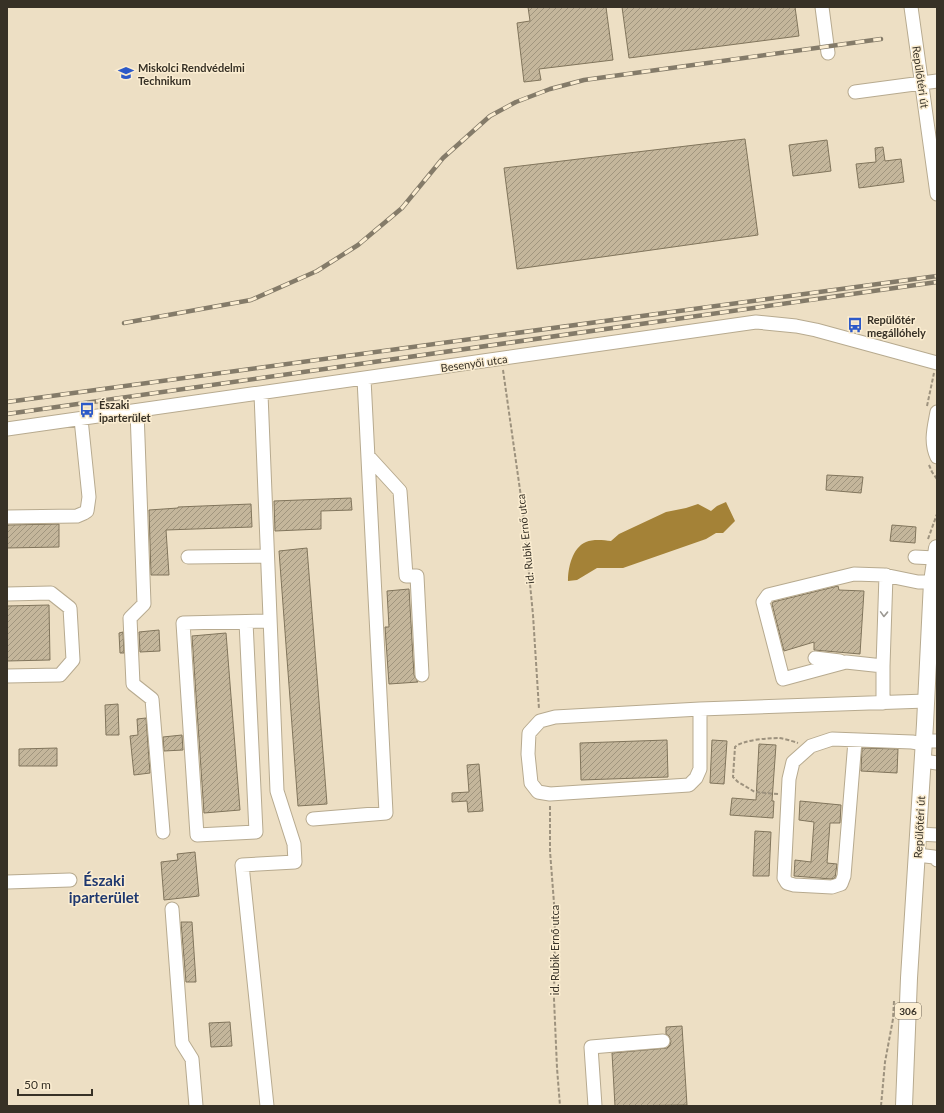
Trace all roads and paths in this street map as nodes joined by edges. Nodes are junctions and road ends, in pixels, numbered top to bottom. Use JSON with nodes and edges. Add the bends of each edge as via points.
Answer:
{"nodes":[{"id":1,"x":822,"y":7,"type":"edge"},
{"id":2,"x":911,"y":7,"type":"edge"},
{"id":3,"x":828,"y":53,"type":"dead end"},
{"id":4,"x":937,"y":81,"type":"edge"},
{"id":5,"x":922,"y":84,"type":"junction"},
{"id":6,"x":855,"y":92,"type":"dead end"},
{"id":7,"x":934,"y":155,"type":"edge"},
{"id":8,"x":937,"y":194,"type":"edge"},
{"id":9,"x":502,"y":359,"type":"junction"},
{"id":10,"x":937,"y":363,"type":"edge"},
{"id":11,"x":364,"y":379,"type":"junction"},
{"id":12,"x":261,"y":394,"type":"junction"},
{"id":13,"x":137,"y":411,"type":"junction"},
{"id":14,"x":937,"y":412,"type":"edge"},
{"id":15,"x":81,"y":419,"type":"junction"},
{"id":16,"x":7,"y":429,"type":"edge"},
{"id":17,"x":936,"y":451,"type":"edge"},
{"id":18,"x":368,"y":456,"type":"junction"},
{"id":19,"x":7,"y":517,"type":"edge"},
{"id":20,"x":936,"y":553,"type":"edge"},
{"id":21,"x":267,"y":556,"type":"junction"},
{"id":22,"x":188,"y":557,"type":"dead end"},
{"id":23,"x":915,"y":557,"type":"dead end"},
{"id":24,"x":886,"y":575,"type":"junction"},
{"id":25,"x":932,"y":582,"type":"junction"},
{"id":26,"x":7,"y":594,"type":"edge"},
{"id":27,"x":270,"y":621,"type":"junction"},
{"id":28,"x":246,"y":622,"type":"junction"},
{"id":29,"x":815,"y":658,"type":"dead end"},
{"id":30,"x":846,"y":662,"type":"junction"},
{"id":31,"x":883,"y":666,"type":"junction"},
{"id":32,"x":422,"y":675,"type":"dead end"},
{"id":33,"x":7,"y":676,"type":"edge"},
{"id":34,"x":932,"y":679,"type":"edge"},
{"id":35,"x":926,"y":701,"type":"junction"},
{"id":36,"x":883,"y":703,"type":"junction"},
{"id":37,"x":700,"y":708,"type":"junction"},
{"id":38,"x":540,"y":721,"type":"junction"},
{"id":39,"x":855,"y":741,"type":"junction"},
{"id":40,"x":928,"y":742,"type":"edge"},
{"id":41,"x":810,"y":746,"type":"junction"},
{"id":42,"x":930,"y":762,"type":"edge"},
{"id":43,"x":550,"y":794,"type":"junction"},
{"id":44,"x":788,"y":795,"type":"junction"},
{"id":45,"x":313,"y":819,"type":"dead end"},
{"id":46,"x":163,"y":832,"type":"dead end"},
{"id":47,"x":918,"y":834,"type":"junction"},
{"id":48,"x":937,"y":835,"type":"edge"},
{"id":49,"x":917,"y":855,"type":"junction"},
{"id":50,"x":936,"y":858,"type":"edge"},
{"id":51,"x":70,"y":880,"type":"dead end"},
{"id":52,"x":7,"y":882,"type":"edge"},
{"id":53,"x":172,"y":909,"type":"dead end"},
{"id":54,"x":663,"y":1040,"type":"dead end"},
{"id":55,"x":196,"y":1106,"type":"edge"},
{"id":56,"x":267,"y":1106,"type":"edge"},
{"id":57,"x":560,"y":1106,"type":"edge"},
{"id":58,"x":595,"y":1106,"type":"edge"},
{"id":59,"x":904,"y":1106,"type":"edge"}],
"edges":[{"from":1,"to":3,"type":"street"},
{"from":2,"to":5,"type":"street","name":"Repülőtéri út"},
{"from":4,"to":5,"type":"street"},
{"from":5,"to":6,"type":"street"},
{"from":5,"to":7,"type":"street","name":"Repülőtéri út"},
{"from":7,"to":8,"type":"street","name":"Repülőtéri út"},
{"from":9,"to":10,"type":"street","name":"Besenyői utca","via":[[756,322],[816,330]]},
{"from":9,"to":11,"type":"street","name":"Besenyői utca"},
{"from":9,"to":38,"type":"path","name":"id. Rubik Ernő utca","via":[[523,511]]},
{"from":11,"to":12,"type":"street","name":"Besenyői utca"},
{"from":11,"to":18,"type":"street"},
{"from":12,"to":13,"type":"street","name":"Besenyői utca"},
{"from":12,"to":21,"type":"street"},
{"from":13,"to":15,"type":"street","name":"Besenyői utca"},
{"from":13,"to":46,"type":"street","via":[[144,604],[130,618],[133,684],[152,700]]},
{"from":14,"to":17,"type":"street","via":[[934,426]]},
{"from":15,"to":16,"type":"street","name":"Besenyői utca"},
{"from":15,"to":19,"type":"street","via":[[89,498],[87,511],[77,516]]},
{"from":18,"to":32,"type":"street","via":[[400,491],[406,576],[417,576]]},
{"from":18,"to":45,"type":"street","via":[[386,814]]},
{"from":20,"to":23,"type":"street"},
{"from":20,"to":25,"type":"main road","name":"Repülőtéri út","number":"306"},
{"from":21,"to":22,"type":"street"},
{"from":21,"to":27,"type":"street"},
{"from":24,"to":25,"type":"street","via":[[918,582]]},
{"from":24,"to":30,"type":"street","via":[[854,574],[764,598],[783,680]]},
{"from":24,"to":31,"type":"street","one_way":true},
{"from":25,"to":34,"type":"main road","name":"Repülőtéri út","number":"306"},
{"from":26,"to":33,"type":"street","via":[[51,593],[70,608],[73,660],[60,674]]},
{"from":27,"to":28,"type":"street"},
{"from":27,"to":56,"type":"street","via":[[277,790],[294,844],[295,862],[242,865]]},
{"from":28,"to":28,"type":"street","via":[[183,624],[197,835],[256,832]]},
{"from":29,"to":30,"type":"street"},
{"from":30,"to":31,"type":"street"},
{"from":31,"to":36,"type":"street"},
{"from":34,"to":35,"type":"main road","name":"Repülőtéri út","number":"306"},
{"from":35,"to":36,"type":"street"},
{"from":35,"to":40,"type":"main road","name":"Repülőtéri út","number":"306"},
{"from":36,"to":37,"type":"street"},
{"from":37,"to":38,"type":"street","via":[[555,717]]},
{"from":37,"to":43,"type":"street","via":[[700,769],[696,778],[689,784]]},
{"from":38,"to":43,"type":"street","via":[[529,733],[531,783],[538,792]]},
{"from":39,"to":40,"type":"street"},
{"from":39,"to":41,"type":"street","via":[[832,739]]},
{"from":39,"to":44,"type":"street","via":[[844,876],[841,884],[832,887],[794,885],[787,883],[784,878]]},
{"from":40,"to":42,"type":"main road","name":"Repülőtéri út","number":"306"},
{"from":41,"to":44,"type":"street","via":[[793,762]]},
{"from":41,"to":44,"type":"path","via":[[779,738],[753,740],[735,747],[733,777],[738,782],[755,792]]},
{"from":42,"to":47,"type":"main road","name":"Repülőtéri út","number":"306"},
{"from":43,"to":57,"type":"path","name":"id. Rubik Ernő utca","via":[[550,851],[555,916],[554,999]]},
{"from":47,"to":48,"type":"street"},
{"from":47,"to":49,"type":"main road","name":"Repülőtéri út","number":"306"},
{"from":49,"to":50,"type":"street"},
{"from":49,"to":59,"type":"main road","name":"Repülőtéri út","number":"306"},
{"from":51,"to":52,"type":"street"},
{"from":53,"to":55,"type":"street","via":[[182,1043],[192,1059]]},
{"from":54,"to":58,"type":"street","via":[[591,1047]]}]}
